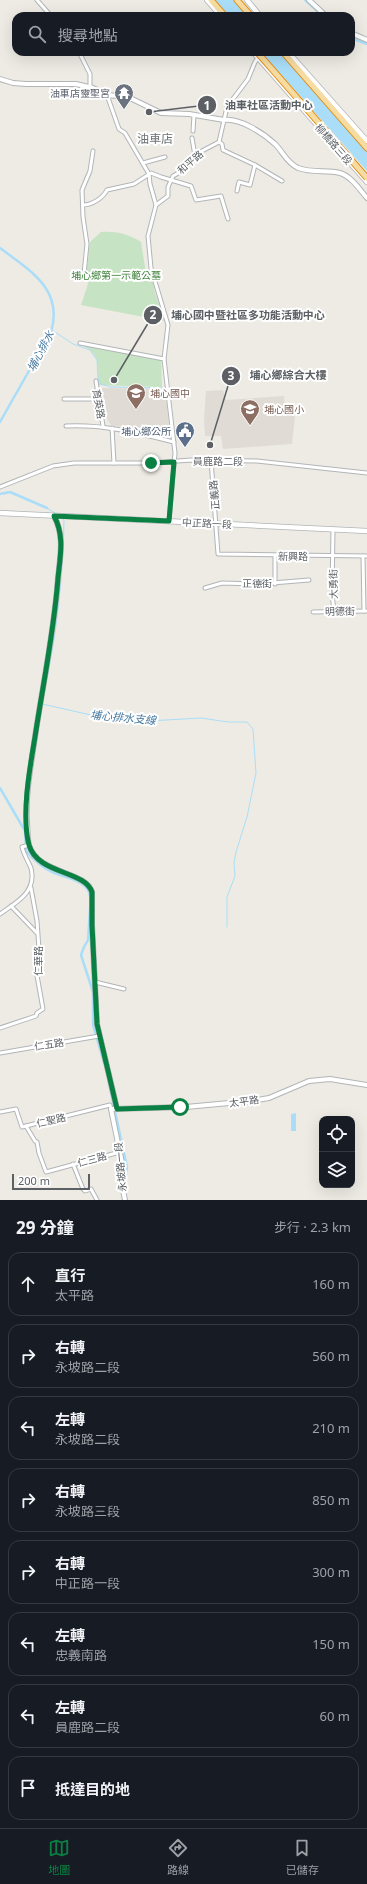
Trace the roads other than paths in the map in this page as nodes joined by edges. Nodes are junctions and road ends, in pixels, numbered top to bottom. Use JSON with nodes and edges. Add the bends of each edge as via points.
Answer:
{"nodes":[{"id":1,"x":36,"y":0,"type":"edge"},
{"id":2,"x":207,"y":0,"type":"edge"},
{"id":3,"x":211,"y":0,"type":"edge"},
{"id":4,"x":237,"y":0,"type":"edge"},
{"id":5,"x":247,"y":0,"type":"edge"},
{"id":6,"x":308,"y":0,"type":"edge"},
{"id":7,"x":47,"y":12,"type":"edge"},
{"id":8,"x":218,"y":12,"type":"edge"},
{"id":9,"x":222,"y":12,"type":"edge"},
{"id":10,"x":248,"y":12,"type":"edge"},
{"id":11,"x":257,"y":12,"type":"edge"},
{"id":12,"x":322,"y":12,"type":"edge"},
{"id":13,"x":355,"y":35,"type":"edge"},
{"id":14,"x":367,"y":40,"type":"edge"},
{"id":15,"x":81,"y":56,"type":"edge"},
{"id":16,"x":258,"y":56,"type":"edge"},
{"id":17,"x":261,"y":56,"type":"edge"},
{"id":18,"x":261,"y":56,"type":"edge"},
{"id":19,"x":286,"y":56,"type":"edge"},
{"id":20,"x":292,"y":56,"type":"edge"},
{"id":21,"x":0,"y":79,"type":"edge"},
{"id":22,"x":90,"y":87,"type":"junction"},
{"id":23,"x":107,"y":95,"type":"junction"},
{"id":24,"x":194,"y":115,"type":"junction"},
{"id":25,"x":224,"y":120,"type":"junction"},
{"id":26,"x":193,"y":131,"type":"dead end"},
{"id":27,"x":192,"y":138,"type":"dead end"},
{"id":28,"x":367,"y":141,"type":"edge"},
{"id":29,"x":219,"y":142,"type":"junction"},
{"id":30,"x":367,"y":148,"type":"edge"},
{"id":31,"x":93,"y":151,"type":"dead end"},
{"id":32,"x":195,"y":156,"type":"junction"},
{"id":33,"x":165,"y":157,"type":"dead end"},
{"id":34,"x":143,"y":163,"type":"junction"},
{"id":35,"x":255,"y":165,"type":"junction"},
{"id":36,"x":150,"y":174,"type":"junction"},
{"id":37,"x":367,"y":178,"type":"edge"},
{"id":38,"x":170,"y":180,"type":"junction"},
{"id":39,"x":282,"y":181,"type":"dead end"},
{"id":40,"x":367,"y":182,"type":"edge"},
{"id":41,"x":237,"y":191,"type":"dead end"},
{"id":42,"x":367,"y":198,"type":"edge"},
{"id":43,"x":83,"y":205,"type":"junction"},
{"id":44,"x":156,"y":205,"type":"junction"},
{"id":45,"x":228,"y":219,"type":"dead end"},
{"id":46,"x":84,"y":274,"type":"dead end"},
{"id":47,"x":80,"y":343,"type":"dead end"},
{"id":48,"x":164,"y":359,"type":"junction"},
{"id":49,"x":96,"y":381,"type":"dead end"},
{"id":50,"x":64,"y":399,"type":"dead end"},
{"id":51,"x":98,"y":399,"type":"junction"},
{"id":52,"x":66,"y":426,"type":"dead end"},
{"id":53,"x":103,"y":426,"type":"junction"},
{"id":54,"x":112,"y":428,"type":"junction"},
{"id":55,"x":174,"y":442,"type":"junction"},
{"id":56,"x":211,"y":460,"type":"junction"},
{"id":57,"x":174,"y":462,"type":"junction"},
{"id":58,"x":114,"y":463,"type":"junction"},
{"id":59,"x":367,"y":473,"type":"edge"},
{"id":60,"x":0,"y":487,"type":"edge"},
{"id":61,"x":0,"y":513,"type":"edge"},
{"id":62,"x":54,"y":516,"type":"junction"},
{"id":63,"x":169,"y":521,"type":"junction"},
{"id":64,"x":217,"y":524,"type":"junction"},
{"id":65,"x":333,"y":529,"type":"junction"},
{"id":66,"x":367,"y":531,"type":"edge"},
{"id":67,"x":218,"y":554,"type":"joint"},
{"id":68,"x":275,"y":556,"type":"junction"},
{"id":69,"x":333,"y":556,"type":"junction"},
{"id":70,"x":365,"y":556,"type":"edge"},
{"id":71,"x":309,"y":580,"type":"dead end"},
{"id":72,"x":275,"y":584,"type":"junction"},
{"id":73,"x":205,"y":588,"type":"dead end"},
{"id":74,"x":366,"y":610,"type":"edge"},
{"id":75,"x":334,"y":611,"type":"junction"},
{"id":76,"x":313,"y":612,"type":"dead end"},
{"id":77,"x":29,"y":845,"type":"junction"},
{"id":78,"x":31,"y":888,"type":"junction"},
{"id":79,"x":11,"y":906,"type":"junction"},
{"id":80,"x":0,"y":914,"type":"edge"},
{"id":81,"x":37,"y":933,"type":"junction"},
{"id":82,"x":95,"y":982,"type":"junction"},
{"id":83,"x":124,"y":989,"type":"dead end"},
{"id":84,"x":0,"y":1028,"type":"edge"},
{"id":85,"x":99,"y":1036,"type":"junction"},
{"id":86,"x":0,"y":1053,"type":"edge"},
{"id":87,"x":367,"y":1085,"type":"edge"},
{"id":88,"x":111,"y":1109,"type":"junction"},
{"id":89,"x":117,"y":1109,"type":"junction"},
{"id":90,"x":0,"y":1112,"type":"edge"},
{"id":91,"x":26,"y":1126,"type":"junction"},
{"id":92,"x":120,"y":1152,"type":"junction"},
{"id":93,"x":73,"y":1164,"type":"junction"},
{"id":94,"x":97,"y":1200,"type":"edge"},
{"id":95,"x":125,"y":1200,"type":"edge"}],
"edges":[{"from":1,"to":7,"type":"street"},
{"from":2,"to":8,"type":"main road"},
{"from":3,"to":9,"type":"highway"},
{"from":4,"to":10,"type":"highway"},
{"from":5,"to":11,"type":"main road"},
{"from":6,"to":12,"type":"street"},
{"from":13,"to":14,"type":"street"},
{"from":15,"to":22,"type":"street","via":[[90,74]]},
{"from":16,"to":25,"type":"street","via":[[248,80],[227,107]]},
{"from":17,"to":37,"type":"highway","bridge":true},
{"from":18,"to":40,"type":"main road","name":"柳橋路三段"},
{"from":19,"to":30,"type":"highway"},
{"from":20,"to":28,"type":"main road"},
{"from":21,"to":22,"type":"street","via":[[26,84],[65,83]]},
{"from":22,"to":23,"type":"street"},
{"from":23,"to":24,"type":"street","via":[[128,97],[161,113]]},
{"from":23,"to":34,"type":"street","via":[[119,129],[125,133]]},
{"from":24,"to":25,"type":"street"},
{"from":24,"to":26,"type":"street"},
{"from":25,"to":29,"type":"street"},
{"from":25,"to":42,"type":"street","via":[[246,125],[264,135],[276,145],[288,162],[297,167],[310,171],[341,173]]},
{"from":27,"to":32,"type":"street"},
{"from":29,"to":32,"type":"street","name":"和平路"},
{"from":29,"to":35,"type":"street","via":[[223,150]]},
{"from":31,"to":43,"type":"street","via":[[90,171],[82,190]]},
{"from":32,"to":38,"type":"street","name":"和平路","via":[[182,172]]},
{"from":33,"to":34,"type":"street"},
{"from":34,"to":36,"type":"street"},
{"from":35,"to":39,"type":"street"},
{"from":35,"to":41,"type":"street","via":[[250,185],[239,182]]},
{"from":36,"to":38,"type":"street"},
{"from":36,"to":43,"type":"street","via":[[134,184],[107,190],[102,198]]},
{"from":36,"to":44,"type":"street"},
{"from":38,"to":44,"type":"street","name":"和平路","via":[[168,196]]},
{"from":38,"to":45,"type":"street","via":[[191,186],[196,200],[220,196]]},
{"from":43,"to":46,"type":"street","via":[[87,244]]},
{"from":44,"to":48,"type":"street","via":[[148,236],[151,268],[168,326]]},
{"from":47,"to":48,"type":"street"},
{"from":48,"to":55,"type":"street"},
{"from":49,"to":51,"type":"street","name":"育英路"},
{"from":50,"to":51,"type":"street"},
{"from":51,"to":53,"type":"street","name":"育英路"},
{"from":52,"to":53,"type":"street"},
{"from":53,"to":54,"type":"street","name":"育英路"},
{"from":54,"to":55,"type":"street","name":"育英路"},
{"from":54,"to":58,"type":"street"},
{"from":55,"to":57,"type":"street"},
{"from":56,"to":57,"type":"street","name":"員鹿路二段"},
{"from":56,"to":59,"type":"street","name":"員鹿路二段","via":[[257,461]]},
{"from":56,"to":64,"type":"street","name":"正義路"},
{"from":57,"to":58,"type":"street","name":"員鹿路二段"},
{"from":57,"to":63,"type":"street"},
{"from":58,"to":60,"type":"street","name":"員鹿路二段","via":[[59,464]]},
{"from":61,"to":62,"type":"main road","name":"中正路一段"},
{"from":62,"to":63,"type":"main road","name":"中正路一段"},
{"from":62,"to":77,"type":"street","via":[[61,539],[60,557],[52,642],[28,777]]},
{"from":63,"to":64,"type":"main road","name":"中正路一段"},
{"from":64,"to":65,"type":"main road","name":"中正路一段"},
{"from":64,"to":67,"type":"street","name":"正義路"},
{"from":65,"to":66,"type":"main road","name":"中正路一段"},
{"from":65,"to":69,"type":"street","name":"大勇街"},
{"from":67,"to":68,"type":"street","name":"新興路"},
{"from":68,"to":69,"type":"street","name":"新興路"},
{"from":68,"to":72,"type":"street"},
{"from":69,"to":70,"type":"street","name":"新興路"},
{"from":69,"to":75,"type":"street","name":"大勇街"},
{"from":70,"to":74,"type":"street"},
{"from":71,"to":72,"type":"street","name":"正德街"},
{"from":72,"to":73,"type":"street","name":"正德街","via":[[222,583]]},
{"from":74,"to":75,"type":"street","name":"明德街"},
{"from":75,"to":76,"type":"street","name":"明德街"},
{"from":77,"to":78,"type":"street","name":"仁華路","via":[[22,847],[30,868]]},
{"from":77,"to":82,"type":"street","via":[[42,862],[86,882],[91,887]]},
{"from":78,"to":79,"type":"street"},
{"from":78,"to":81,"type":"street","name":"仁華路"},
{"from":79,"to":80,"type":"street"},
{"from":79,"to":81,"type":"street"},
{"from":81,"to":84,"type":"street","name":"仁華路","via":[[40,963],[36,970],[43,1009],[37,1012],[36,1016]]},
{"from":82,"to":83,"type":"street"},
{"from":82,"to":85,"type":"street"},
{"from":85,"to":86,"type":"street","name":"仁五路"},
{"from":85,"to":89,"type":"street"},
{"from":87,"to":89,"type":"street","name":"太平路","via":[[309,1080],[269,1098],[251,1101],[186,1107]]},
{"from":88,"to":89,"type":"street","name":"太平路"},
{"from":88,"to":91,"type":"street","name":"仁聖路","via":[[110,1105]]},
{"from":88,"to":92,"type":"street","name":"永坡路一段"},
{"from":90,"to":91,"type":"street","name":"仁聖路","via":[[16,1109],[22,1127]]},
{"from":91,"to":93,"type":"street","name":"仁三路","via":[[37,1142],[46,1172]]},
{"from":92,"to":93,"type":"street","name":"仁三路"},
{"from":92,"to":95,"type":"street","name":"永坡路一段"},
{"from":93,"to":94,"type":"street","via":[[83,1189],[91,1189]]}]}
